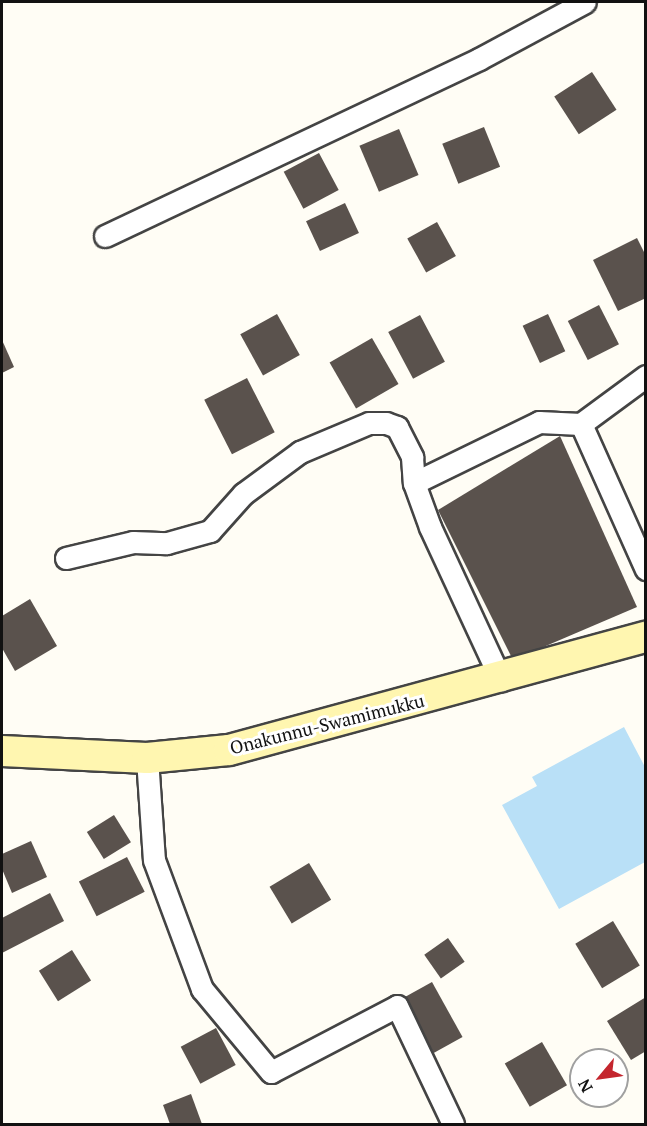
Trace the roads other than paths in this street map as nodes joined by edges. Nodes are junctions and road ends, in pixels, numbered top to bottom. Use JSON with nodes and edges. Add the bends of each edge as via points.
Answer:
{"nodes":[{"id":1,"x":585,"y":2,"type":"edge"},
{"id":2,"x":105,"y":236,"type":"dead end"},
{"id":3,"x":645,"y":376,"type":"edge"},
{"id":4,"x":581,"y":424,"type":"junction"},
{"id":5,"x":414,"y":483,"type":"junction"},
{"id":6,"x":66,"y":558,"type":"dead end"},
{"id":7,"x":645,"y":569,"type":"edge"},
{"id":8,"x":645,"y":637,"type":"edge"},
{"id":9,"x":501,"y":680,"type":"junction"},
{"id":10,"x":2,"y":751,"type":"edge"},
{"id":11,"x":147,"y":758,"type":"junction"},
{"id":12,"x":453,"y":1125,"type":"edge"}],
"edges":[{"from":1,"to":2,"type":"street","via":[[479,59]]},
{"from":3,"to":4,"type":"street"},
{"from":4,"to":5,"type":"street","via":[[539,423]]},
{"from":4,"to":7,"type":"street"},
{"from":5,"to":6,"type":"street","via":[[412,457],[397,427],[369,423],[300,452],[243,494],[210,531],[167,543],[134,542]]},
{"from":5,"to":9,"type":"street","via":[[453,580]]},
{"from":8,"to":9,"type":"street","name":"Onakunnu-Swamimukku"},
{"from":9,"to":11,"type":"street","name":"Onakunnu-Swamimukku","via":[[229,750]]},
{"from":10,"to":11,"type":"street","name":"Onakunnu-Swamimukku"},
{"from":11,"to":12,"type":"street","via":[[154,860],[202,989],[263,1063],[271,1072],[397,1006]]}]}
